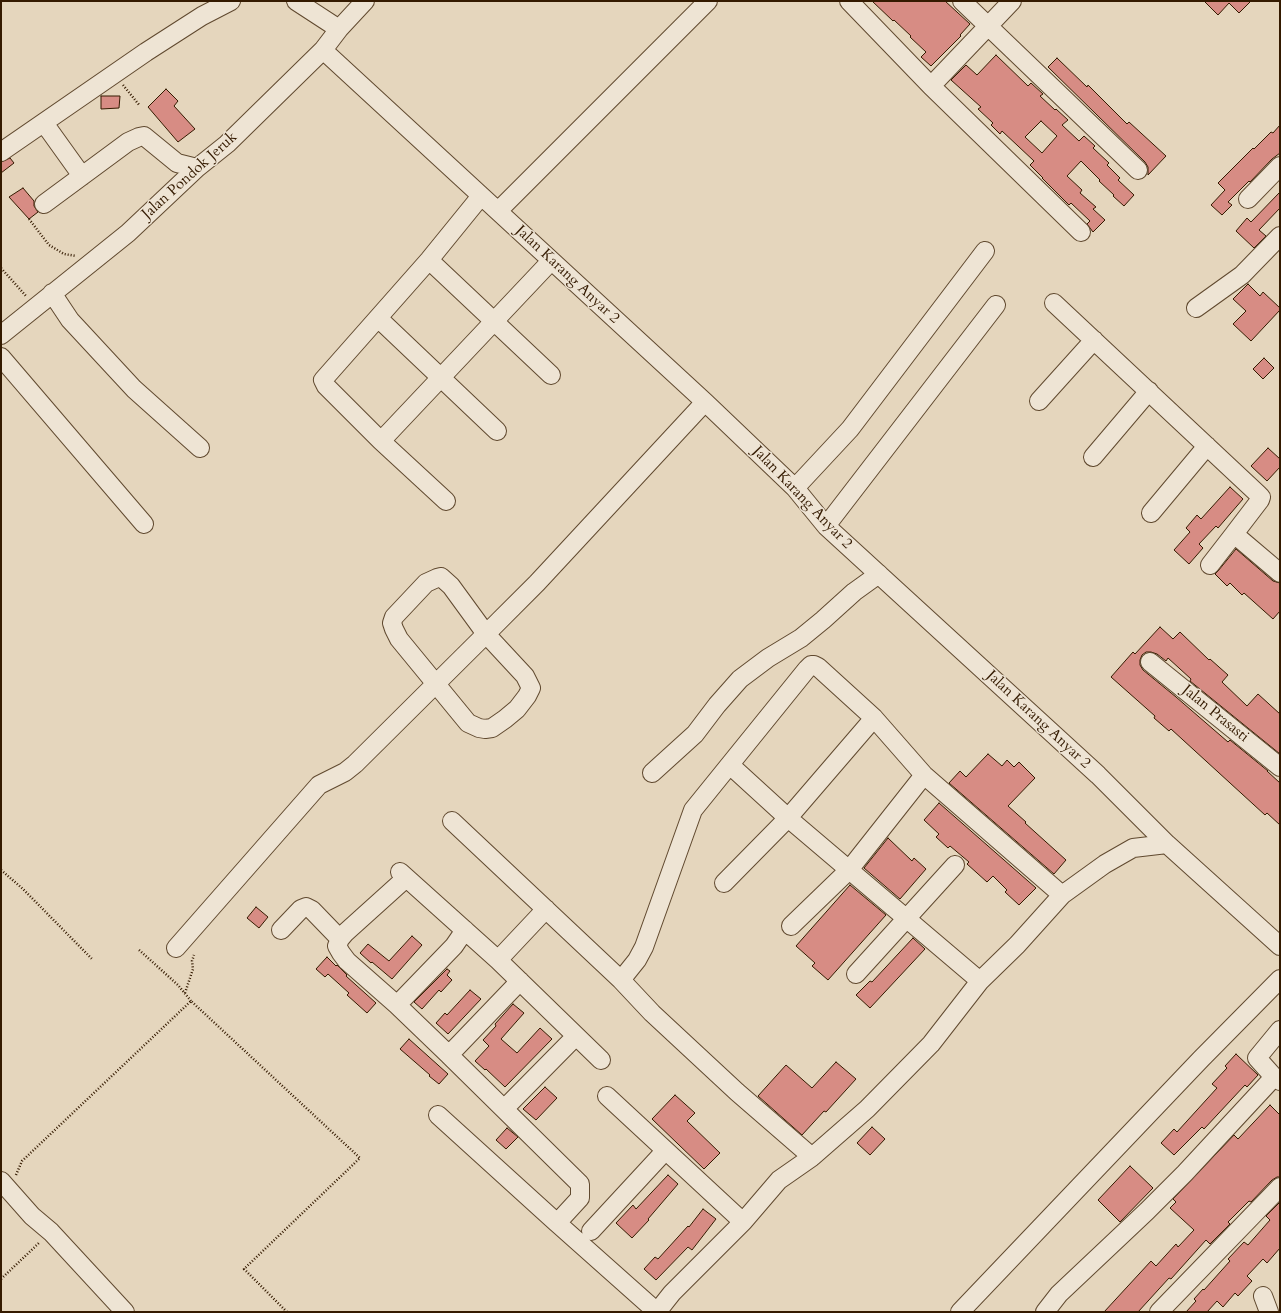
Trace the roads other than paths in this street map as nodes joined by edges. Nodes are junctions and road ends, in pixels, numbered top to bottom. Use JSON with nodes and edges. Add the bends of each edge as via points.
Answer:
{"nodes":[{"id":1,"x":231,"y":1,"type":"edge"},
{"id":2,"x":296,"y":1,"type":"edge"},
{"id":3,"x":365,"y":1,"type":"edge"},
{"id":4,"x":708,"y":1,"type":"edge"},
{"id":5,"x":848,"y":1,"type":"edge"},
{"id":6,"x":962,"y":1,"type":"edge"},
{"id":7,"x":1012,"y":1,"type":"edge"},
{"id":8,"x":988,"y":27,"type":"junction"},
{"id":9,"x":339,"y":29,"type":"junction"},
{"id":10,"x":323,"y":50,"type":"junction"},
{"id":11,"x":931,"y":86,"type":"junction"},
{"id":12,"x":44,"y":123,"type":"junction"},
{"id":13,"x":2,"y":147,"type":"edge"},
{"id":14,"x":1280,"y":166,"type":"edge"},
{"id":15,"x":197,"y":168,"type":"junction"},
{"id":16,"x":1138,"y":170,"type":"dead end"},
{"id":17,"x":82,"y":176,"type":"junction"},
{"id":18,"x":482,"y":196,"type":"junction"},
{"id":19,"x":1248,"y":199,"type":"dead end"},
{"id":20,"x":44,"y":204,"type":"dead end"},
{"id":21,"x":498,"y":212,"type":"junction"},
{"id":22,"x":1081,"y":232,"type":"dead end"},
{"id":23,"x":1280,"y":236,"type":"edge"},
{"id":24,"x":984,"y":251,"type":"dead end"},
{"id":25,"x":430,"y":260,"type":"junction"},
{"id":26,"x":552,"y":261,"type":"junction"},
{"id":27,"x":52,"y":293,"type":"junction"},
{"id":28,"x":1054,"y":303,"type":"dead end"},
{"id":29,"x":996,"y":305,"type":"dead end"},
{"id":30,"x":1196,"y":308,"type":"dead end"},
{"id":31,"x":378,"y":318,"type":"junction"},
{"id":32,"x":494,"y":322,"type":"junction"},
{"id":33,"x":1,"y":336,"type":"edge"},
{"id":34,"x":1094,"y":340,"type":"junction"},
{"id":35,"x":1,"y":357,"type":"edge"},
{"id":36,"x":551,"y":375,"type":"dead end"},
{"id":37,"x":441,"y":378,"type":"junction"},
{"id":38,"x":1149,"y":391,"type":"junction"},
{"id":39,"x":1040,"y":400,"type":"dead end"},
{"id":40,"x":705,"y":402,"type":"junction"},
{"id":41,"x":497,"y":431,"type":"dead end"},
{"id":42,"x":381,"y":441,"type":"junction"},
{"id":43,"x":1207,"y":446,"type":"junction"},
{"id":44,"x":200,"y":448,"type":"dead end"},
{"id":45,"x":1093,"y":457,"type":"dead end"},
{"id":46,"x":795,"y":488,"type":"junction"},
{"id":47,"x":446,"y":501,"type":"dead end"},
{"id":48,"x":1151,"y":513,"type":"dead end"},
{"id":49,"x":144,"y":524,"type":"dead end"},
{"id":50,"x":826,"y":526,"type":"junction"},
{"id":51,"x":1234,"y":534,"type":"junction"},
{"id":52,"x":1210,"y":565,"type":"dead end"},
{"id":53,"x":1280,"y":573,"type":"edge"},
{"id":54,"x":879,"y":574,"type":"junction"},
{"id":55,"x":486,"y":634,"type":"junction"},
{"id":56,"x":1150,"y":662,"type":"dead end"},
{"id":57,"x":436,"y":684,"type":"junction"},
{"id":58,"x":874,"y":718,"type":"junction"},
{"id":59,"x":730,"y":765,"type":"junction"},
{"id":60,"x":1280,"y":767,"type":"edge"},
{"id":61,"x":652,"y":773,"type":"dead end"},
{"id":62,"x":924,"y":775,"type":"junction"},
{"id":63,"x":788,"y":818,"type":"junction"},
{"id":64,"x":452,"y":821,"type":"dead end"},
{"id":65,"x":1166,"y":844,"type":"junction"},
{"id":66,"x":955,"y":865,"type":"dead end"},
{"id":67,"x":849,"y":870,"type":"junction"},
{"id":68,"x":724,"y":883,"type":"dead end"},
{"id":69,"x":1062,"y":895,"type":"junction"},
{"id":70,"x":546,"y":909,"type":"junction"},
{"id":71,"x":907,"y":918,"type":"junction"},
{"id":72,"x":791,"y":926,"type":"dead end"},
{"id":73,"x":281,"y":930,"type":"dead end"},
{"id":74,"x":465,"y":930,"type":"junction"},
{"id":75,"x":340,"y":939,"type":"junction"},
{"id":76,"x":1280,"y":946,"type":"edge"},
{"id":77,"x":176,"y":948,"type":"dead end"},
{"id":78,"x":498,"y":960,"type":"junction"},
{"id":79,"x":856,"y":974,"type":"dead end"},
{"id":80,"x":1280,"y":979,"type":"edge"},
{"id":81,"x":621,"y":980,"type":"junction"},
{"id":82,"x":520,"y":981,"type":"junction"},
{"id":83,"x":980,"y":981,"type":"junction"},
{"id":84,"x":397,"y":1005,"type":"junction"},
{"id":85,"x":1280,"y":1030,"type":"edge"},
{"id":86,"x":576,"y":1036,"type":"junction"},
{"id":87,"x":449,"y":1055,"type":"junction"},
{"id":88,"x":601,"y":1060,"type":"dead end"},
{"id":89,"x":1277,"y":1079,"type":"edge"},
{"id":90,"x":607,"y":1096,"type":"dead end"},
{"id":91,"x":504,"y":1109,"type":"junction"},
{"id":92,"x":438,"y":1115,"type":"dead end"},
{"id":93,"x":665,"y":1151,"type":"junction"},
{"id":94,"x":812,"y":1157,"type":"junction"},
{"id":95,"x":5,"y":1185,"type":"edge"},
{"id":96,"x":1280,"y":1188,"type":"edge"},
{"id":97,"x":743,"y":1222,"type":"junction"},
{"id":98,"x":557,"y":1223,"type":"junction"},
{"id":99,"x":591,"y":1231,"type":"dead end"},
{"id":100,"x":126,"y":1312,"type":"edge"},
{"id":101,"x":657,"y":1312,"type":"edge"},
{"id":102,"x":960,"y":1312,"type":"edge"},
{"id":103,"x":1045,"y":1312,"type":"edge"},
{"id":104,"x":1159,"y":1312,"type":"edge"}],
"edges":[{"from":1,"to":12,"type":"street","via":[[202,16]]},
{"from":2,"to":9,"type":"street"},
{"from":3,"to":9,"type":"street","name":"Jalan Pondok Jeruk"},
{"from":4,"to":21,"type":"street"},
{"from":5,"to":11,"type":"street"},
{"from":6,"to":8,"type":"street"},
{"from":7,"to":8,"type":"street"},
{"from":8,"to":11,"type":"street"},
{"from":8,"to":16,"type":"street"},
{"from":9,"to":10,"type":"street","name":"Jalan Pondok Jeruk"},
{"from":10,"to":15,"type":"street","name":"Jalan Pondok Jeruk","via":[[227,144]]},
{"from":10,"to":18,"type":"street","name":"Jalan Karang Anyar 2"},
{"from":11,"to":22,"type":"street"},
{"from":12,"to":13,"type":"street"},
{"from":12,"to":17,"type":"street"},
{"from":14,"to":19,"type":"street"},
{"from":15,"to":17,"type":"street","via":[[177,163],[144,136],[128,142]]},
{"from":15,"to":27,"type":"street","name":"Jalan Pondok Jeruk","via":[[128,233]]},
{"from":17,"to":20,"type":"street"},
{"from":18,"to":21,"type":"street","name":"Jalan Karang Anyar 2"},
{"from":18,"to":25,"type":"street"},
{"from":21,"to":26,"type":"street","name":"Jalan Karang Anyar 2"},
{"from":23,"to":30,"type":"street","via":[[1242,275]]},
{"from":24,"to":46,"type":"street","via":[[850,429]]},
{"from":25,"to":31,"type":"street"},
{"from":25,"to":32,"type":"street"},
{"from":26,"to":32,"type":"street"},
{"from":26,"to":40,"type":"street","name":"Jalan Karang Anyar 2"},
{"from":27,"to":33,"type":"street","name":"Jalan Pondok Jeruk"},
{"from":27,"to":44,"type":"street","via":[[70,320],[134,389]]},
{"from":28,"to":34,"type":"street"},
{"from":29,"to":50,"type":"street"},
{"from":31,"to":37,"type":"street"},
{"from":31,"to":42,"type":"street","via":[[323,380]]},
{"from":32,"to":36,"type":"street"},
{"from":32,"to":37,"type":"street"},
{"from":34,"to":38,"type":"street"},
{"from":34,"to":39,"type":"street"},
{"from":35,"to":49,"type":"street"},
{"from":37,"to":41,"type":"street"},
{"from":37,"to":42,"type":"street"},
{"from":38,"to":43,"type":"street"},
{"from":38,"to":45,"type":"street"},
{"from":40,"to":46,"type":"street","name":"Jalan Karang Anyar 2"},
{"from":40,"to":55,"type":"street","via":[[537,583]]},
{"from":42,"to":47,"type":"street"},
{"from":43,"to":48,"type":"street"},
{"from":43,"to":51,"type":"street","via":[[1260,497]]},
{"from":46,"to":50,"type":"street","name":"Jalan Karang Anyar 2"},
{"from":50,"to":54,"type":"street","name":"Jalan Karang Anyar 2"},
{"from":51,"to":52,"type":"street"},
{"from":51,"to":53,"type":"street"},
{"from":54,"to":61,"type":"street","via":[[801,638],[740,679],[716,705],[695,734]]},
{"from":54,"to":65,"type":"street","name":"Jalan Karang Anyar 2","via":[[1098,774]]},
{"from":55,"to":57,"type":"street"},
{"from":55,"to":57,"type":"street","via":[[530,683],[531,688],[517,709],[492,728],[479,728],[468,723]]},
{"from":55,"to":57,"type":"street","via":[[447,581],[441,577],[426,583],[394,617],[392,623],[399,639]]},
{"from":56,"to":60,"type":"street","name":"Jalan Prasasti"},
{"from":57,"to":77,"type":"street","via":[[345,772],[319,785]]},
{"from":58,"to":59,"type":"street","via":[[814,665],[807,669]]},
{"from":58,"to":62,"type":"street"},
{"from":58,"to":63,"type":"street"},
{"from":59,"to":63,"type":"street"},
{"from":59,"to":81,"type":"street","via":[[693,810],[644,947]]},
{"from":62,"to":67,"type":"street"},
{"from":62,"to":69,"type":"street"},
{"from":63,"to":67,"type":"street"},
{"from":63,"to":68,"type":"street"},
{"from":64,"to":70,"type":"street"},
{"from":65,"to":69,"type":"street","via":[[1133,848],[1105,864]]},
{"from":65,"to":76,"type":"street","name":"Jalan Karang Anyar 2"},
{"from":66,"to":71,"type":"street"},
{"from":67,"to":71,"type":"street"},
{"from":67,"to":72,"type":"street"},
{"from":69,"to":83,"type":"street"},
{"from":70,"to":78,"type":"street"},
{"from":70,"to":81,"type":"street"},
{"from":71,"to":79,"type":"street"},
{"from":71,"to":83,"type":"street"},
{"from":73,"to":75,"type":"street","via":[[301,909],[306,908],[312,910]]},
{"from":74,"to":75,"type":"street","via":[[403,875]]},
{"from":74,"to":78,"type":"street"},
{"from":74,"to":84,"type":"street","via":[[454,946]]},
{"from":75,"to":84,"type":"street","via":[[337,946],[346,961]]},
{"from":78,"to":82,"type":"street"},
{"from":80,"to":102,"type":"street"},
{"from":81,"to":94,"type":"street","via":[[658,1019]]},
{"from":82,"to":86,"type":"street"},
{"from":82,"to":87,"type":"street"},
{"from":83,"to":94,"type":"street","via":[[931,1044],[867,1108]]},
{"from":84,"to":87,"type":"street"},
{"from":85,"to":89,"type":"street","via":[[1257,1058]]},
{"from":86,"to":88,"type":"street"},
{"from":86,"to":91,"type":"street"},
{"from":87,"to":91,"type":"street"},
{"from":89,"to":103,"type":"street","via":[[1147,1211],[1059,1294]]},
{"from":90,"to":93,"type":"street"},
{"from":91,"to":98,"type":"street","via":[[580,1184],[580,1198]]},
{"from":92,"to":98,"type":"street"},
{"from":93,"to":97,"type":"street"},
{"from":93,"to":99,"type":"street"},
{"from":94,"to":97,"type":"street","via":[[779,1180]]},
{"from":95,"to":100,"type":"street"},
{"from":96,"to":104,"type":"street"},
{"from":97,"to":101,"type":"street","via":[[672,1293]]},
{"from":98,"to":101,"type":"street"}]}
